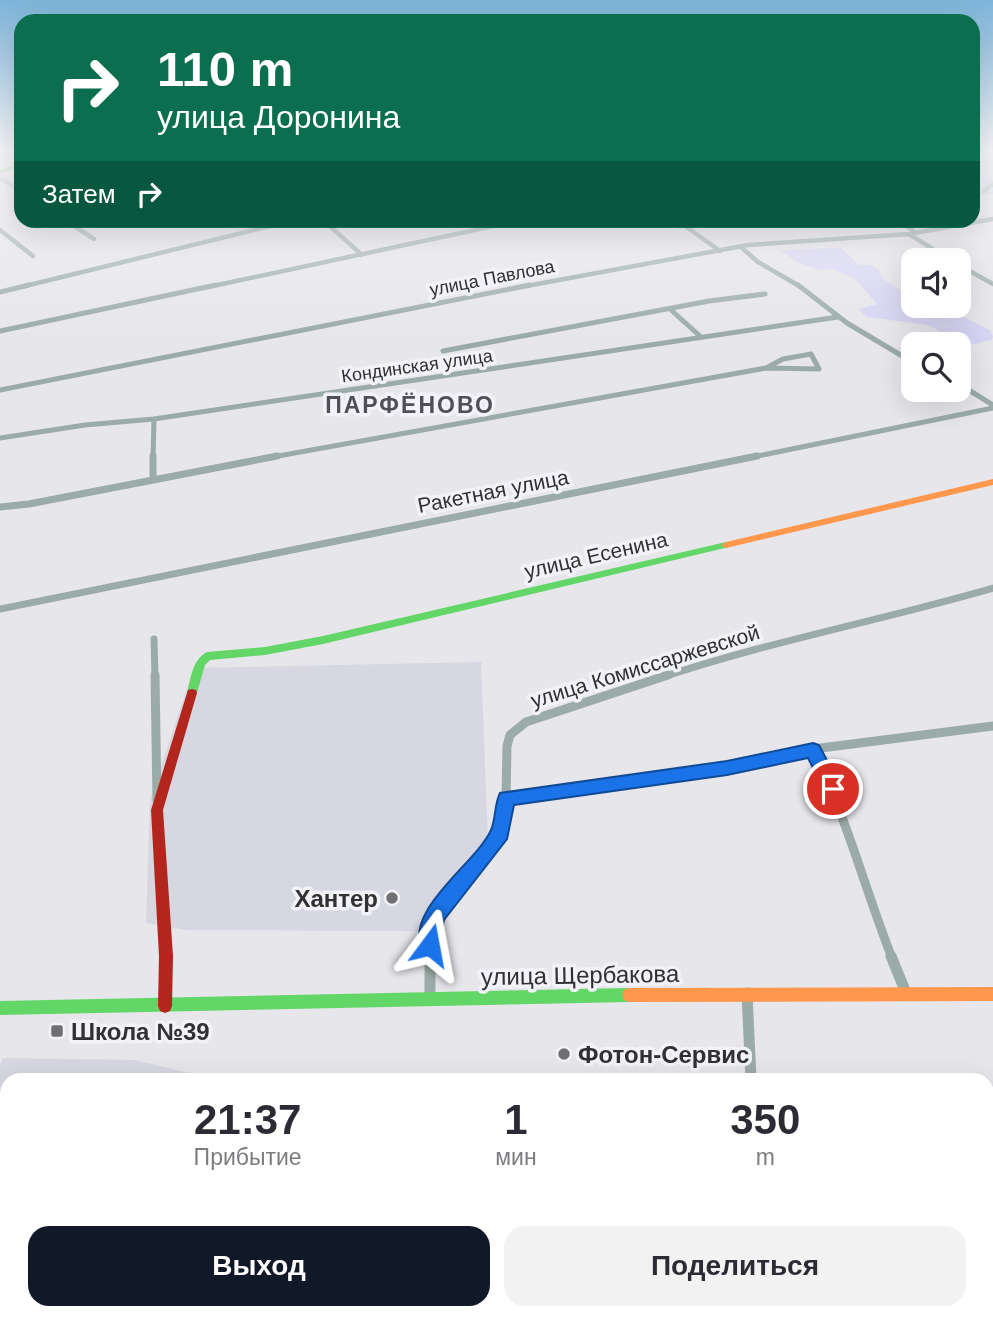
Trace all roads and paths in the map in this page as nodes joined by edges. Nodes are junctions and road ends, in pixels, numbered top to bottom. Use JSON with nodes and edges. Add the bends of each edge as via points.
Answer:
{"nodes":[{"id":1,"x":77,"y":228,"type":"edge"},
{"id":2,"x":262,"y":228,"type":"edge"},
{"id":3,"x":332,"y":228,"type":"edge"},
{"id":4,"x":485,"y":228,"type":"edge"},
{"id":5,"x":688,"y":228,"type":"edge"},
{"id":6,"x":906,"y":228,"type":"edge"},
{"id":7,"x":941,"y":228,"type":"edge"},
{"id":8,"x":0,"y":230,"type":"edge"},
{"id":9,"x":912,"y":233,"type":"junction"},
{"id":10,"x":93,"y":239,"type":"dead end"},
{"id":11,"x":741,"y":247,"type":"junction"},
{"id":12,"x":933,"y":248,"type":"edge"},
{"id":13,"x":720,"y":251,"type":"junction"},
{"id":14,"x":362,"y":255,"type":"junction"},
{"id":15,"x":33,"y":256,"type":"dead end"},
{"id":16,"x":971,"y":272,"type":"edge"},
{"id":17,"x":993,"y":284,"type":"edge"},
{"id":18,"x":0,"y":292,"type":"edge"},
{"id":19,"x":765,"y":294,"type":"dead end"},
{"id":20,"x":670,"y":309,"type":"junction"},
{"id":21,"x":838,"y":317,"type":"junction"},
{"id":22,"x":0,"y":331,"type":"edge"},
{"id":23,"x":701,"y":337,"type":"junction"},
{"id":24,"x":443,"y":351,"type":"dead end"},
{"id":25,"x":901,"y":355,"type":"edge"},
{"id":26,"x":766,"y":368,"type":"junction"},
{"id":27,"x":0,"y":390,"type":"edge"},
{"id":28,"x":971,"y":392,"type":"edge"},
{"id":29,"x":993,"y":407,"type":"edge"},
{"id":30,"x":154,"y":419,"type":"junction"},
{"id":31,"x":0,"y":438,"type":"edge"},
{"id":32,"x":153,"y":478,"type":"junction"},
{"id":33,"x":993,"y":482,"type":"edge"},
{"id":34,"x":0,"y":507,"type":"edge"},
{"id":35,"x":993,"y":588,"type":"edge"},
{"id":36,"x":0,"y":609,"type":"edge"},
{"id":37,"x":154,"y":639,"type":"dead end"},
{"id":38,"x":993,"y":726,"type":"edge"},
{"id":39,"x":813,"y":750,"type":"junction"},
{"id":40,"x":506,"y":799,"type":"junction"},
{"id":41,"x":157,"y":810,"type":"junction"},
{"id":42,"x":747,"y":993,"type":"junction"},
{"id":43,"x":906,"y":993,"type":"junction"},
{"id":44,"x":993,"y":994,"type":"edge"},
{"id":45,"x":429,"y":999,"type":"junction"},
{"id":46,"x":165,"y":1006,"type":"junction"},
{"id":47,"x":0,"y":1008,"type":"edge"},
{"id":48,"x":751,"y":1073,"type":"edge"}],
"edges":[{"from":1,"to":10,"type":"street"},
{"from":2,"to":18,"type":"street"},
{"from":3,"to":14,"type":"street"},
{"from":4,"to":14,"type":"street"},
{"from":5,"to":13,"type":"street"},
{"from":6,"to":9,"type":"street"},
{"from":7,"to":9,"type":"street","name":"улица Павлова"},
{"from":8,"to":15,"type":"street"},
{"from":9,"to":11,"type":"street","name":"улица Павлова"},
{"from":9,"to":12,"type":"street"},
{"from":11,"to":13,"type":"street","name":"улица Павлова"},
{"from":11,"to":21,"type":"street","via":[[808,291]]},
{"from":13,"to":27,"type":"street","name":"улица Павлова"},
{"from":14,"to":22,"type":"street"},
{"from":16,"to":17,"type":"street"},
{"from":19,"to":20,"type":"street"},
{"from":20,"to":23,"type":"street"},
{"from":20,"to":24,"type":"street"},
{"from":21,"to":23,"type":"street","name":"Кондинская улица"},
{"from":21,"to":25,"type":"street"},
{"from":23,"to":30,"type":"street","name":"Кондинская улица"},
{"from":26,"to":26,"type":"street","via":[[789,370],[819,369],[811,354],[783,359]]},
{"from":26,"to":32,"type":"street"},
{"from":28,"to":29,"type":"street"},
{"from":29,"to":36,"type":"street","name":"Ракетная улица"},
{"from":30,"to":31,"type":"street","name":"Кондинская улица"},
{"from":30,"to":32,"type":"street"},
{"from":32,"to":34,"type":"street"},
{"from":33,"to":41,"type":"street","name":"улица Есенина","via":[[323,640],[207,656],[200,664]]},
{"from":35,"to":40,"type":"street","name":"улица Комиссаржевской","via":[[734,653],[526,722],[510,736],[507,746]]},
{"from":37,"to":41,"type":"street"},
{"from":38,"to":39,"type":"street"},
{"from":39,"to":40,"type":"street","via":[[727,768]]},
{"from":39,"to":43,"type":"street","via":[[833,789]]},
{"from":40,"to":45,"type":"street","name":"улица Комиссаржевской","via":[[500,833],[434,916]]},
{"from":41,"to":46,"type":"street"},
{"from":42,"to":43,"type":"street","name":"улица Щербакова"},
{"from":42,"to":45,"type":"street","name":"улица Щербакова"},
{"from":42,"to":48,"type":"street"},
{"from":43,"to":44,"type":"street","name":"улица Щербакова"},
{"from":45,"to":46,"type":"street","name":"улица Щербакова"},
{"from":46,"to":47,"type":"street","name":"улица Щербакова"}]}
